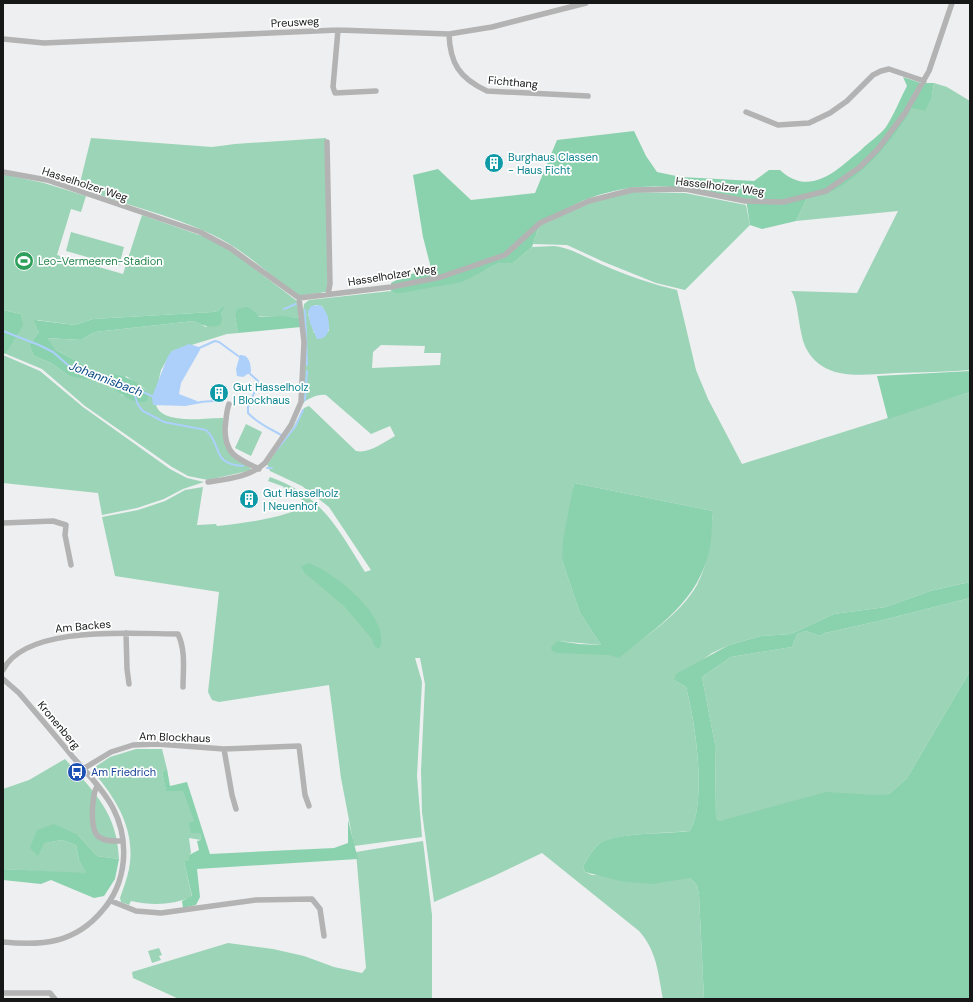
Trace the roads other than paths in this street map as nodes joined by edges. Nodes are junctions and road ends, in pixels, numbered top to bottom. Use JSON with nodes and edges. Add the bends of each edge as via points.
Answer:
{"nodes":[{"id":1,"x":586,"y":3,"type":"edge"},
{"id":2,"x":952,"y":3,"type":"edge"},
{"id":3,"x":338,"y":30,"type":"junction"},
{"id":4,"x":449,"y":34,"type":"junction"},
{"id":5,"x":3,"y":39,"type":"edge"},
{"id":6,"x":924,"y":81,"type":"junction"},
{"id":7,"x":376,"y":91,"type":"dead end"},
{"id":8,"x":588,"y":96,"type":"dead end"},
{"id":9,"x":746,"y":112,"type":"dead end"},
{"id":10,"x":327,"y":142,"type":"dead end"},
{"id":11,"x":3,"y":172,"type":"edge"},
{"id":12,"x":328,"y":294,"type":"junction"},
{"id":13,"x":299,"y":298,"type":"junction"},
{"id":14,"x":229,"y":404,"type":"dead end"},
{"id":15,"x":259,"y":469,"type":"junction"},
{"id":16,"x":208,"y":482,"type":"dead end"},
{"id":17,"x":3,"y":523,"type":"edge"},
{"id":18,"x":71,"y":565,"type":"dead end"},
{"id":19,"x":126,"y":633,"type":"junction"},
{"id":20,"x":3,"y":670,"type":"edge"},
{"id":21,"x":3,"y":679,"type":"edge"},
{"id":22,"x":129,"y":684,"type":"dead end"},
{"id":23,"x":183,"y":687,"type":"dead end"},
{"id":24,"x":224,"y":749,"type":"junction"},
{"id":25,"x":83,"y":769,"type":"junction"},
{"id":26,"x":97,"y":786,"type":"junction"},
{"id":27,"x":309,"y":806,"type":"dead end"},
{"id":28,"x":236,"y":809,"type":"dead end"},
{"id":29,"x":123,"y":841,"type":"junction"},
{"id":30,"x":111,"y":901,"type":"junction"},
{"id":31,"x":324,"y":936,"type":"dead end"},
{"id":32,"x":3,"y":942,"type":"edge"},
{"id":33,"x":3,"y":993,"type":"edge"},
{"id":34,"x":55,"y":999,"type":"edge"}],
"edges":[{"from":1,"to":4,"type":"street","name":"Preusweg","via":[[492,27]]},
{"from":2,"to":6,"type":"street","name":"Hasselholzer Weg"},
{"from":3,"to":4,"type":"street","name":"Preusweg"},
{"from":3,"to":5,"type":"street","name":"Preusweg","via":[[44,43]]},
{"from":3,"to":7,"type":"street","via":[[333,86],[335,93]]},
{"from":4,"to":8,"type":"street","name":"Fichthang","via":[[455,66],[464,77],[487,91]]},
{"from":6,"to":9,"type":"street","via":[[889,70],[881,71],[873,75],[847,102],[830,114],[809,123],[778,125]]},
{"from":6,"to":12,"type":"street","name":"Hasselholzer Weg","via":[[878,149],[850,176],[826,191],[783,202],[745,201],[685,189],[632,190],[589,201],[540,223],[505,255],[441,277],[391,287]]},
{"from":10,"to":12,"type":"street","via":[[330,284]]},
{"from":11,"to":13,"type":"street","name":"Hasselholzer Weg","via":[[47,180],[200,232],[230,248]]},
{"from":12,"to":13,"type":"street","name":"Hasselholzer Weg"},
{"from":13,"to":15,"type":"street","via":[[304,342],[301,402],[291,425]]},
{"from":14,"to":15,"type":"street","via":[[225,439],[228,447],[234,456]]},
{"from":15,"to":16,"type":"street"},
{"from":17,"to":18,"type":"street","via":[[53,521],[66,525]]},
{"from":19,"to":20,"type":"street","name":"Am Backes","via":[[50,639],[30,646]]},
{"from":19,"to":22,"type":"street","name":"Am Backes","via":[[126,669]]},
{"from":19,"to":23,"type":"street","name":"Am Backes","via":[[178,634],[182,642]]},
{"from":21,"to":25,"type":"street","name":"Kronenberg","via":[[19,693]]},
{"from":24,"to":25,"type":"street","name":"Am Blockhaus","via":[[157,744],[133,745],[110,752]]},
{"from":24,"to":27,"type":"street","name":"Am Blockhaus","via":[[299,746]]},
{"from":24,"to":28,"type":"street","name":"Am Blockhaus"},
{"from":25,"to":26,"type":"street","name":"Kronenberg"},
{"from":26,"to":29,"type":"street","name":"Kronenberg","via":[[113,808]]},
{"from":26,"to":29,"type":"street","via":[[93,800],[94,831],[107,841]]},
{"from":29,"to":30,"type":"street","name":"Kronenberg","via":[[122,875]]},
{"from":30,"to":31,"type":"street","via":[[136,911],[162,913],[256,900],[312,899],[320,909]]},
{"from":30,"to":32,"type":"street","name":"Kronenberg","via":[[85,928],[58,940],[28,944]]},
{"from":33,"to":34,"type":"street","via":[[50,993]]}]}
